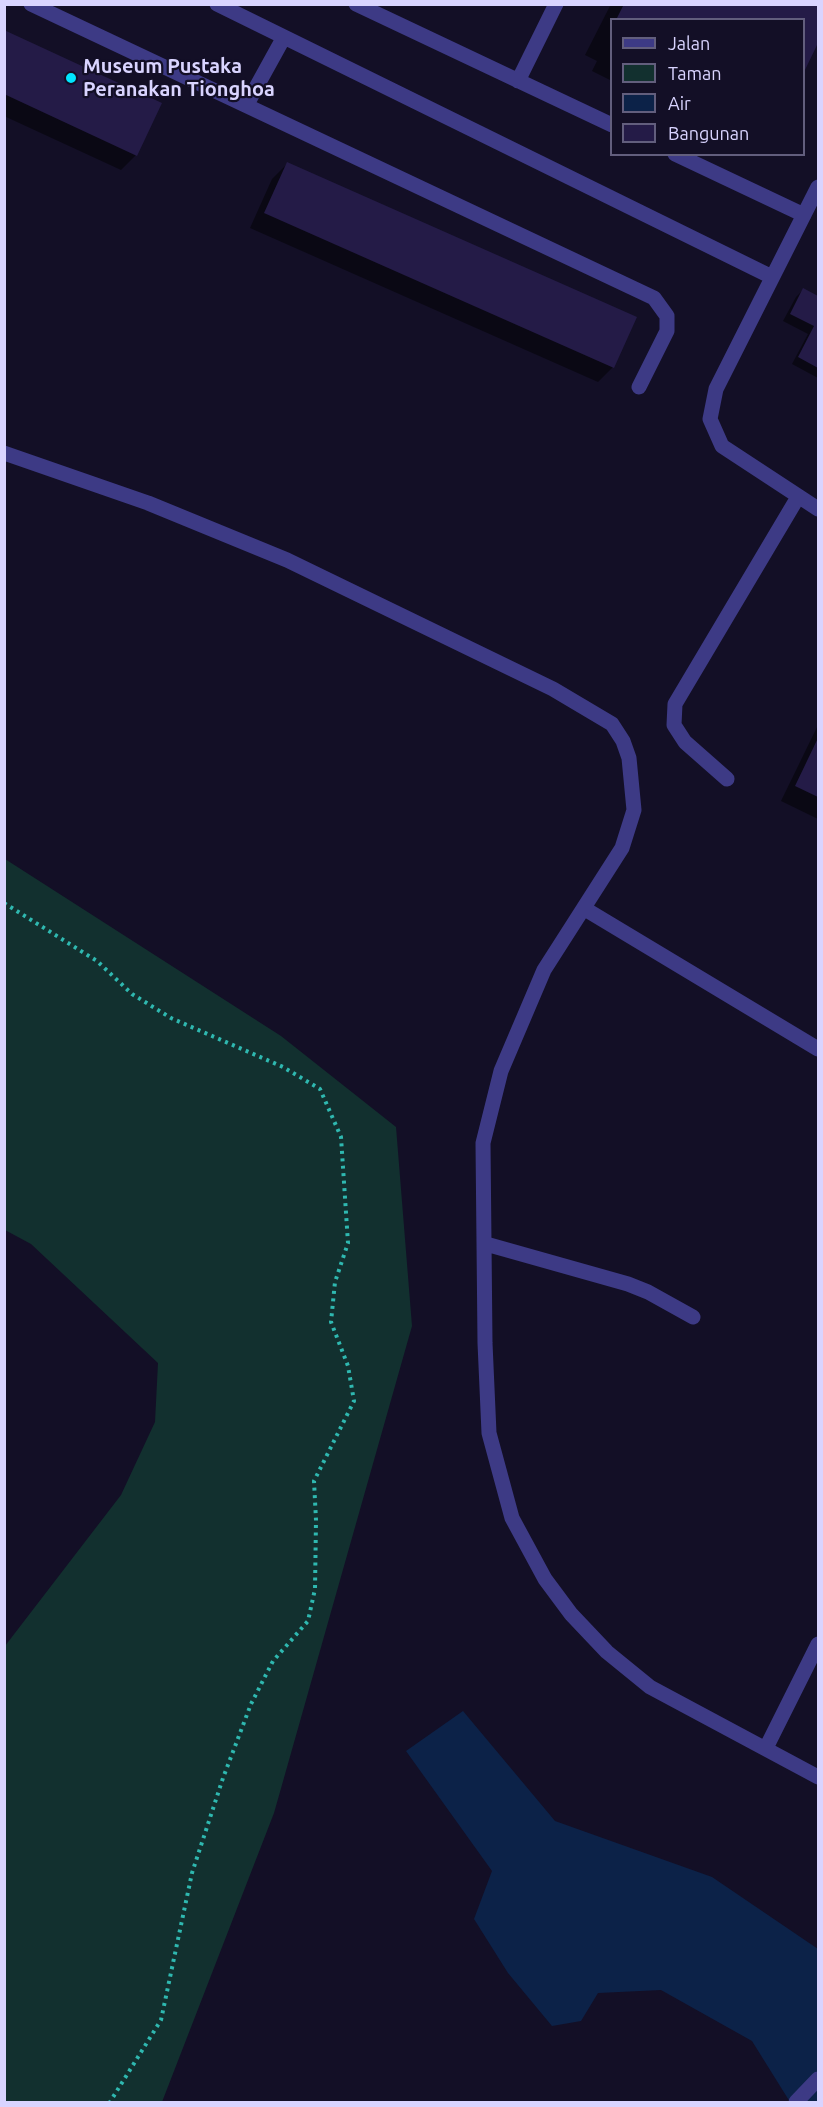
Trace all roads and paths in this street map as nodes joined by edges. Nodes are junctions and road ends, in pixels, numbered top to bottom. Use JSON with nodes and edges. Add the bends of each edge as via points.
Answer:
{"nodes":[{"id":1,"x":31,"y":4,"type":"edge"},
{"id":2,"x":356,"y":4,"type":"edge"},
{"id":3,"x":556,"y":4,"type":"edge"},
{"id":4,"x":221,"y":5,"type":"edge"},
{"id":5,"x":284,"y":37,"type":"junction"},
{"id":6,"x":518,"y":81,"type":"junction"},
{"id":7,"x":247,"y":104,"type":"junction"},
{"id":8,"x":610,"y":123,"type":"edge"},
{"id":9,"x":679,"y":156,"type":"edge"},
{"id":10,"x":819,"y":187,"type":"edge"},
{"id":11,"x":804,"y":215,"type":"junction"},
{"id":12,"x":772,"y":277,"type":"junction"},
{"id":13,"x":639,"y":387,"type":"dead end"},
{"id":14,"x":4,"y":453,"type":"edge"},
{"id":15,"x":798,"y":497,"type":"junction"},
{"id":16,"x":819,"y":509,"type":"edge"},
{"id":17,"x":727,"y":779,"type":"dead end"},
{"id":18,"x":4,"y":903,"type":"edge"},
{"id":19,"x":585,"y":909,"type":"junction"},
{"id":20,"x":819,"y":1049,"type":"edge"},
{"id":21,"x":486,"y":1244,"type":"junction"},
{"id":22,"x":693,"y":1317,"type":"dead end"},
{"id":23,"x":819,"y":1644,"type":"edge"},
{"id":24,"x":766,"y":1748,"type":"junction"},
{"id":25,"x":819,"y":1777,"type":"edge"},
{"id":26,"x":819,"y":2079,"type":"edge"},
{"id":27,"x":110,"y":2103,"type":"edge"},
{"id":28,"x":795,"y":2103,"type":"edge"}],
"edges":[{"from":1,"to":7,"type":"street"},
{"from":2,"to":6,"type":"street"},
{"from":3,"to":6,"type":"street"},
{"from":4,"to":5,"type":"street"},
{"from":5,"to":7,"type":"street"},
{"from":5,"to":12,"type":"street"},
{"from":6,"to":8,"type":"street"},
{"from":7,"to":13,"type":"street","via":[[654,298],[667,316],[667,331]]},
{"from":9,"to":11,"type":"street"},
{"from":10,"to":11,"type":"street"},
{"from":11,"to":12,"type":"street"},
{"from":12,"to":15,"type":"street","via":[[716,389],[710,419],[722,446]]},
{"from":14,"to":19,"type":"street","via":[[148,503],[287,560],[553,689],[612,724],[629,758],[634,810],[622,848]]},
{"from":15,"to":16,"type":"street"},
{"from":15,"to":17,"type":"street","via":[[675,704],[674,725],[685,742]]},
{"from":18,"to":27,"type":"path","via":[[97,961],[132,994],[171,1018],[283,1067],[320,1089],[340,1137],[348,1242],[335,1282],[331,1322],[348,1366],[354,1401],[314,1481],[315,1588],[308,1621],[273,1661],[251,1704],[192,1873],[161,2020]]},
{"from":19,"to":20,"type":"street"},
{"from":19,"to":21,"type":"street","via":[[544,970],[501,1071],[483,1143]]},
{"from":21,"to":22,"type":"street","via":[[628,1284]]},
{"from":21,"to":24,"type":"street","via":[[489,1433],[512,1518],[545,1579],[607,1652],[650,1687]]},
{"from":23,"to":24,"type":"street"},
{"from":24,"to":25,"type":"street"},
{"from":26,"to":28,"type":"street"}]}
